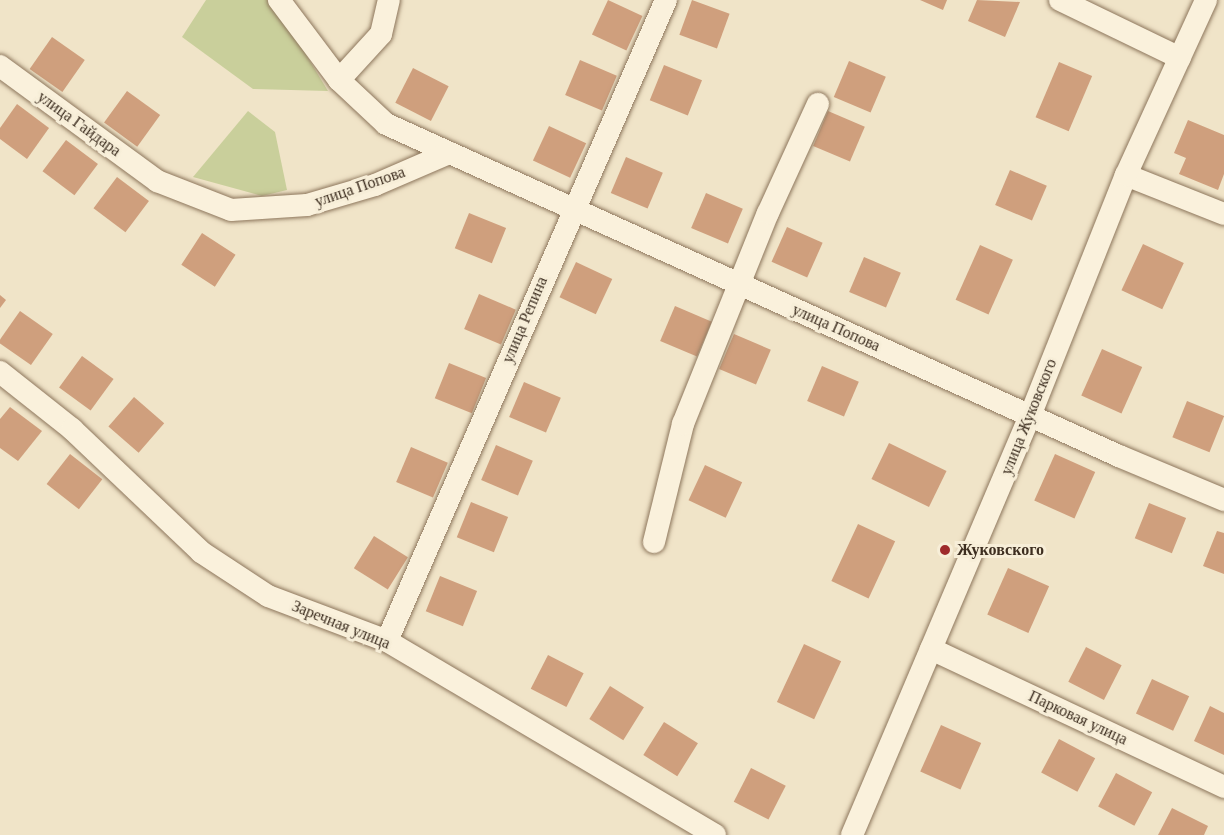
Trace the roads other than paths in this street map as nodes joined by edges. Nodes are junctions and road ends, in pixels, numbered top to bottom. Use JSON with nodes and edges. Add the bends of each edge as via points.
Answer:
{"nodes":[{"id":1,"x":279,"y":0,"type":"edge"},
{"id":2,"x":389,"y":0,"type":"edge"},
{"id":3,"x":666,"y":0,"type":"edge"},
{"id":4,"x":1060,"y":0,"type":"edge"},
{"id":5,"x":1206,"y":0,"type":"edge"},
{"id":6,"x":1082,"y":6,"type":"edge"},
{"id":7,"x":1180,"y":58,"type":"junction"},
{"id":8,"x":0,"y":68,"type":"edge"},
{"id":9,"x":339,"y":80,"type":"junction"},
{"id":10,"x":818,"y":104,"type":"dead end"},
{"id":11,"x":449,"y":153,"type":"junction"},
{"id":12,"x":1126,"y":175,"type":"junction"},
{"id":13,"x":231,"y":210,"type":"joint"},
{"id":14,"x":572,"y":210,"type":"junction"},
{"id":15,"x":1224,"y":214,"type":"edge"},
{"id":16,"x":740,"y":284,"type":"junction"},
{"id":17,"x":0,"y":372,"type":"edge"},
{"id":18,"x":1030,"y":416,"type":"junction"},
{"id":19,"x":1224,"y":500,"type":"edge"},
{"id":20,"x":654,"y":542,"type":"dead end"},
{"id":21,"x":387,"y":641,"type":"junction"},
{"id":22,"x":931,"y":649,"type":"junction"},
{"id":23,"x":1224,"y":787,"type":"edge"},
{"id":24,"x":716,"y":835,"type":"edge"},
{"id":25,"x":852,"y":835,"type":"edge"}],
"edges":[{"from":1,"to":9,"type":"street","name":"улица Попова"},
{"from":2,"to":9,"type":"street","via":[[381,34]]},
{"from":3,"to":14,"type":"street","name":"улица Репина"},
{"from":4,"to":6,"type":"street"},
{"from":5,"to":7,"type":"street","name":"улица Жуковского"},
{"from":6,"to":7,"type":"street"},
{"from":7,"to":12,"type":"street","name":"улица Жуковского"},
{"from":8,"to":13,"type":"street","name":"улица Гайдара","via":[[157,181]]},
{"from":9,"to":11,"type":"street","name":"улица Попова","via":[[386,124]]},
{"from":10,"to":16,"type":"street"},
{"from":11,"to":13,"type":"street","name":"улица Попова","via":[[375,185],[307,205]]},
{"from":11,"to":14,"type":"street","name":"улица Попова"},
{"from":12,"to":15,"type":"street"},
{"from":12,"to":18,"type":"street","name":"улица Жуковского"},
{"from":14,"to":16,"type":"street","name":"улица Попова"},
{"from":14,"to":21,"type":"street","name":"улица Репина"},
{"from":16,"to":18,"type":"street","name":"улица Попова"},
{"from":16,"to":20,"type":"street","via":[[682,424]]},
{"from":17,"to":21,"type":"street","name":"Заречная улица","via":[[72,429],[201,552],[268,596]]},
{"from":18,"to":19,"type":"street","name":"улица Попова"},
{"from":18,"to":22,"type":"street","name":"улица Жуковского"},
{"from":21,"to":24,"type":"street","name":"Заречная улица"},
{"from":22,"to":23,"type":"street","name":"Парковая улица"},
{"from":22,"to":25,"type":"street","name":"улица Жуковского"}]}
